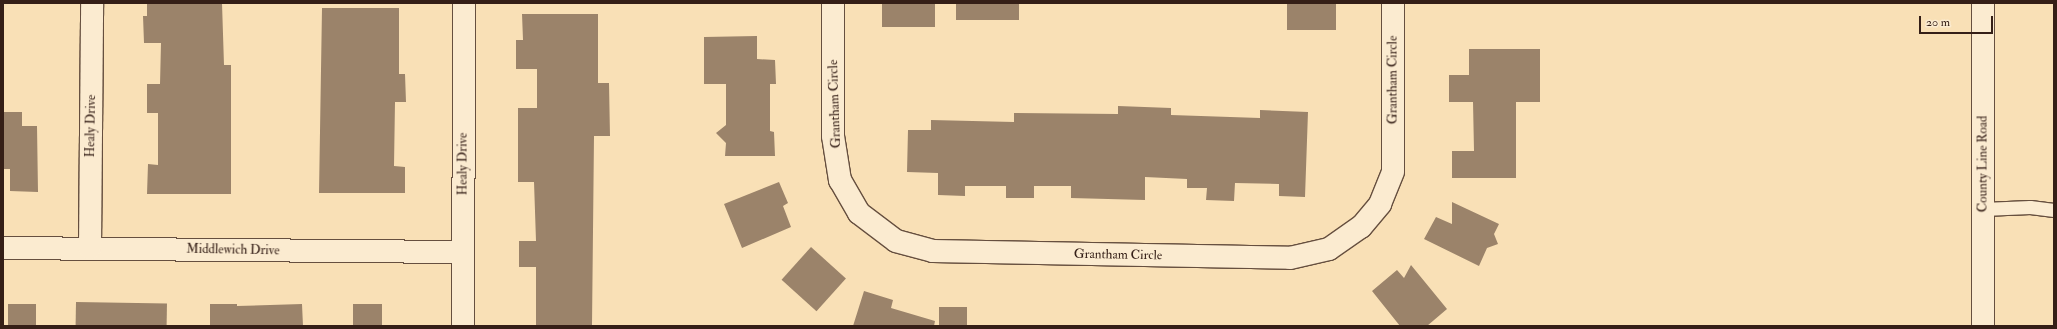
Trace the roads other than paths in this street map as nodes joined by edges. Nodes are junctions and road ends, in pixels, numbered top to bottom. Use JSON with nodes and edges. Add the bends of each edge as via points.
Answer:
{"nodes":[{"id":1,"x":92,"y":3,"type":"edge"},
{"id":2,"x":464,"y":3,"type":"edge"},
{"id":3,"x":833,"y":3,"type":"edge"},
{"id":4,"x":1393,"y":3,"type":"edge"},
{"id":5,"x":1983,"y":3,"type":"edge"},
{"id":6,"x":1983,"y":209,"type":"junction"},
{"id":7,"x":2054,"y":210,"type":"edge"},
{"id":8,"x":3,"y":248,"type":"edge"},
{"id":9,"x":90,"y":248,"type":"junction"},
{"id":10,"x":463,"y":252,"type":"junction"},
{"id":11,"x":463,"y":326,"type":"edge"},
{"id":12,"x":1983,"y":326,"type":"edge"}],
"edges":[{"from":1,"to":9,"type":"street","name":"Healy Drive"},
{"from":2,"to":10,"type":"street","name":"Healy Drive"},
{"from":3,"to":4,"type":"street","name":"Grantham Circle","via":[[833,136],[840,180],[859,212],[896,241],[932,251],[1290,258],[1329,249],[1360,227],[1380,204],[1393,171]]},
{"from":5,"to":6,"type":"street","name":"County Line Road"},
{"from":6,"to":7,"type":"lane","via":[[2030,207]]},
{"from":6,"to":12,"type":"street","name":"County Line Road"},
{"from":8,"to":9,"type":"street","name":"Middlewich Drive"},
{"from":9,"to":10,"type":"street","name":"Middlewich Drive"},
{"from":10,"to":11,"type":"street","name":"Healy Drive"}]}
